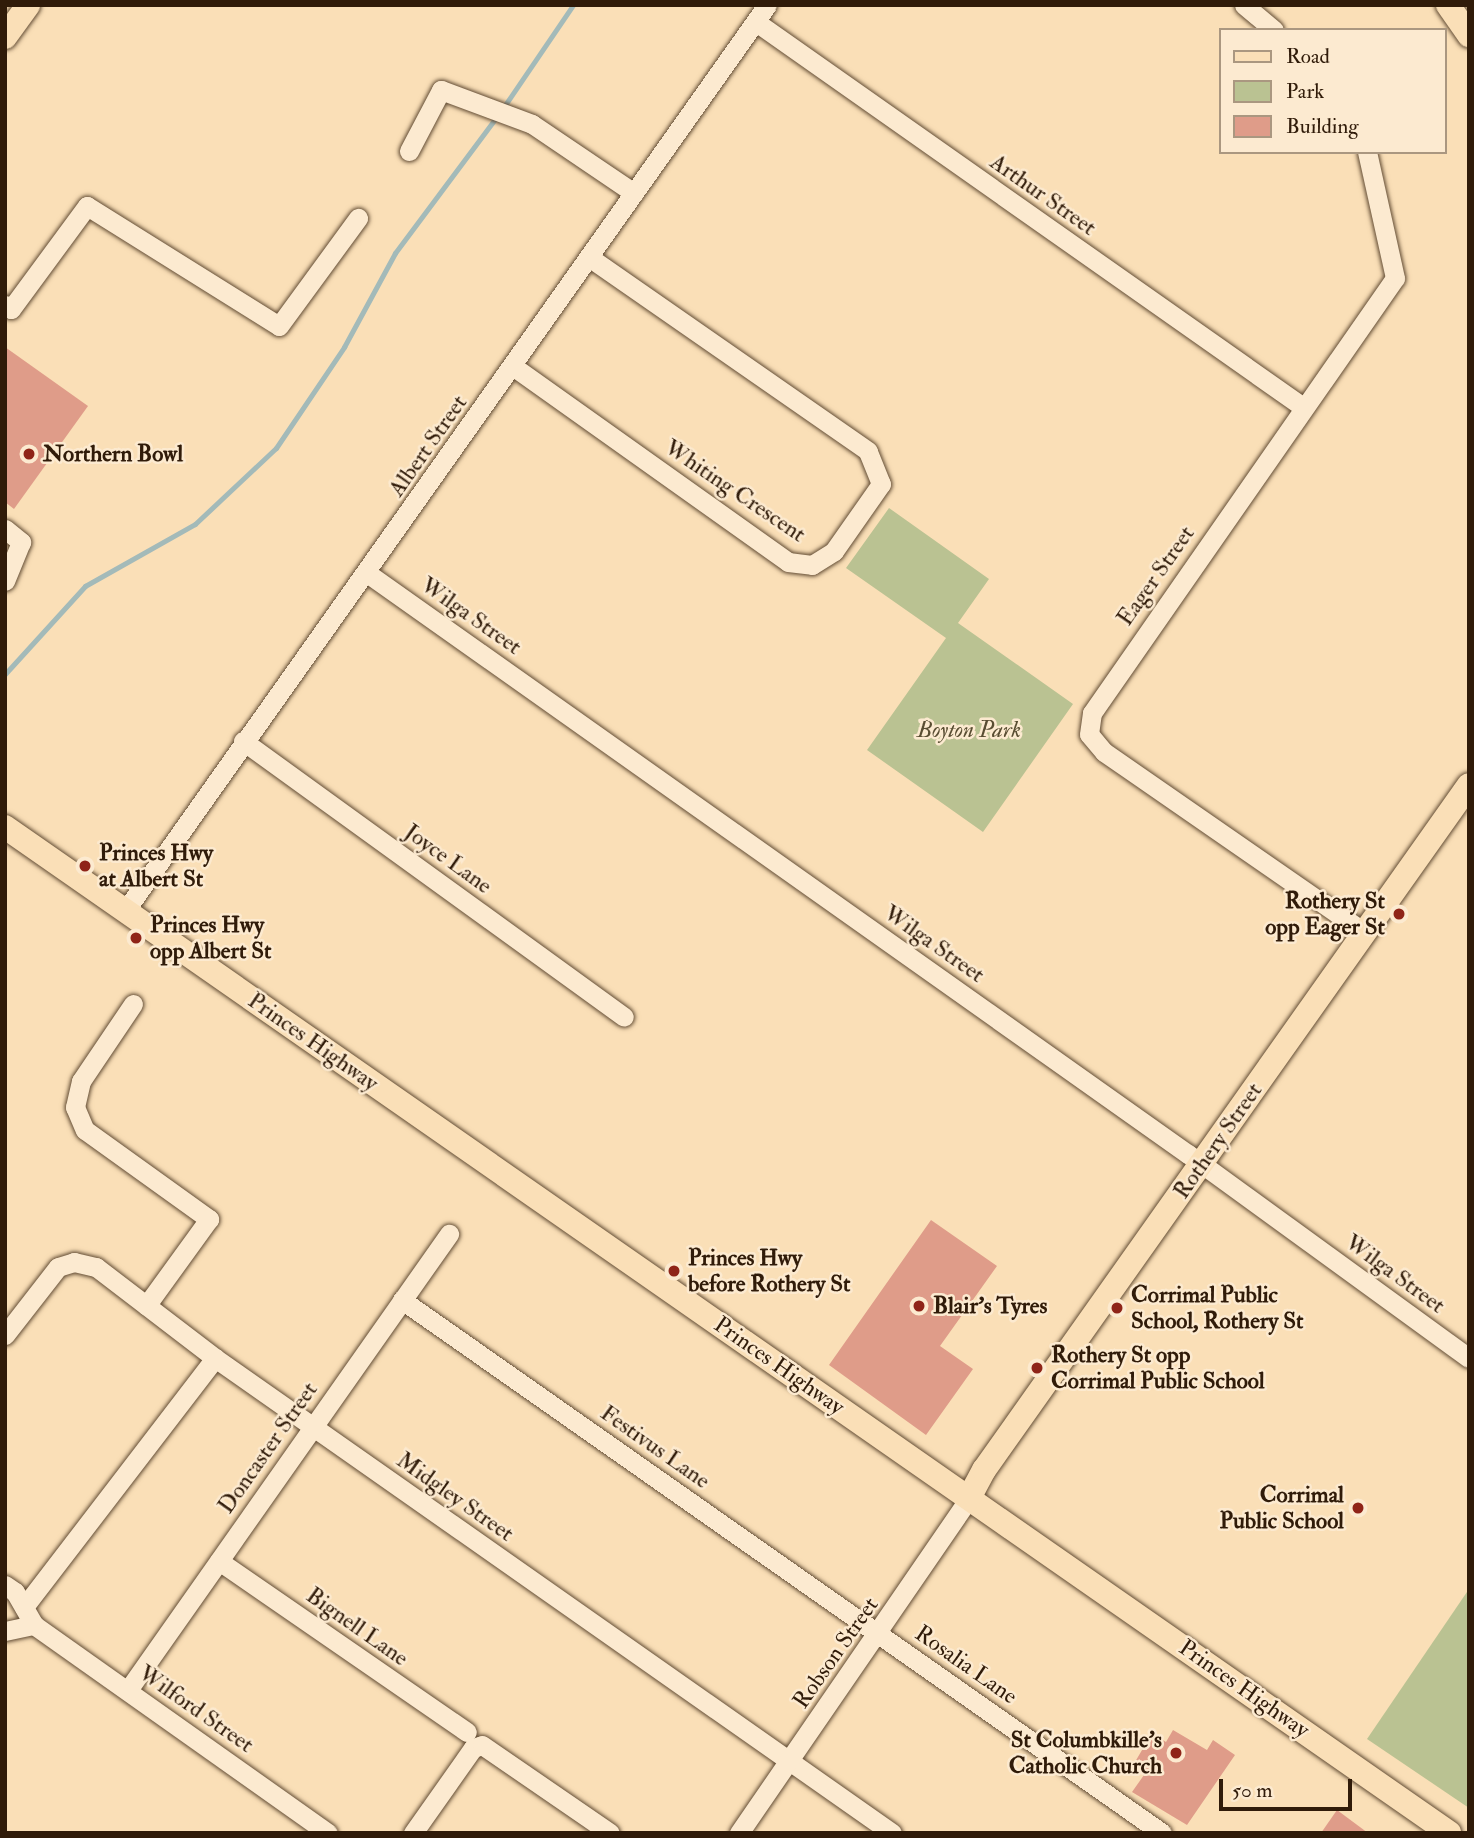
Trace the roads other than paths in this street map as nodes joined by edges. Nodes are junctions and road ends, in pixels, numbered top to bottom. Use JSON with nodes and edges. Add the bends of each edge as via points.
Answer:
{"nodes":[{"id":1,"x":28,"y":5,"type":"edge"},
{"id":2,"x":767,"y":5,"type":"edge"},
{"id":3,"x":1244,"y":5,"type":"edge"},
{"id":4,"x":1448,"y":5,"type":"edge"},
{"id":5,"x":756,"y":22,"type":"junction"},
{"id":6,"x":1272,"y":28,"type":"edge"},
{"id":7,"x":1469,"y":35,"type":"edge"},
{"id":8,"x":5,"y":37,"type":"edge"},
{"id":9,"x":409,"y":151,"type":"dead end"},
{"id":10,"x":1367,"y":154,"type":"edge"},
{"id":11,"x":634,"y":193,"type":"junction"},
{"id":12,"x":358,"y":218,"type":"dead end"},
{"id":13,"x":590,"y":258,"type":"junction"},
{"id":14,"x":5,"y":305,"type":"edge"},
{"id":15,"x":514,"y":367,"type":"junction"},
{"id":16,"x":1303,"y":407,"type":"junction"},
{"id":17,"x":5,"y":529,"type":"edge"},
{"id":18,"x":368,"y":573,"type":"junction"},
{"id":19,"x":5,"y":581,"type":"edge"},
{"id":20,"x":243,"y":741,"type":"junction"},
{"id":21,"x":1469,"y":785,"type":"edge"},
{"id":22,"x":5,"y":827,"type":"edge"},
{"id":23,"x":125,"y":911,"type":"junction"},
{"id":24,"x":1364,"y":932,"type":"junction"},
{"id":25,"x":133,"y":1004,"type":"dead end"},
{"id":26,"x":624,"y":1017,"type":"dead end"},
{"id":27,"x":1202,"y":1164,"type":"junction"},
{"id":28,"x":449,"y":1234,"type":"dead end"},
{"id":29,"x":402,"y":1300,"type":"junction"},
{"id":30,"x":146,"y":1306,"type":"junction"},
{"id":31,"x":5,"y":1335,"type":"edge"},
{"id":32,"x":215,"y":1358,"type":"junction"},
{"id":33,"x":1469,"y":1358,"type":"edge"},
{"id":34,"x":312,"y":1427,"type":"junction"},
{"id":35,"x":969,"y":1498,"type":"junction"},
{"id":36,"x":219,"y":1561,"type":"junction"},
{"id":37,"x":5,"y":1585,"type":"edge"},
{"id":38,"x":24,"y":1607,"type":"junction"},
{"id":39,"x":34,"y":1625,"type":"junction"},
{"id":40,"x":5,"y":1631,"type":"edge"},
{"id":41,"x":880,"y":1633,"type":"junction"},
{"id":42,"x":128,"y":1690,"type":"junction"},
{"id":43,"x":467,"y":1732,"type":"dead end"},
{"id":44,"x":789,"y":1761,"type":"junction"},
{"id":45,"x":328,"y":1833,"type":"edge"},
{"id":46,"x":413,"y":1833,"type":"edge"},
{"id":47,"x":610,"y":1833,"type":"edge"},
{"id":48,"x":739,"y":1833,"type":"edge"},
{"id":49,"x":892,"y":1833,"type":"edge"},
{"id":50,"x":1162,"y":1833,"type":"edge"},
{"id":51,"x":1449,"y":1833,"type":"edge"}],
"edges":[{"from":1,"to":8,"type":"main road"},
{"from":2,"to":5,"type":"street","name":"Albert Street"},
{"from":3,"to":6,"type":"street"},
{"from":4,"to":7,"type":"main road"},
{"from":5,"to":11,"type":"street","name":"Albert Street"},
{"from":5,"to":16,"type":"street","name":"Arthur Street"},
{"from":9,"to":11,"type":"street","via":[[441,90],[532,124]]},
{"from":10,"to":16,"type":"street","name":"Eager Street","via":[[1395,278]]},
{"from":11,"to":13,"type":"street","name":"Albert Street"},
{"from":12,"to":14,"type":"street","via":[[279,326],[87,206],[10,309]]},
{"from":13,"to":15,"type":"street","name":"Albert Street"},
{"from":13,"to":15,"type":"street","name":"Whiting Crescent","via":[[868,451],[881,484],[834,551],[812,565],[788,562]]},
{"from":15,"to":18,"type":"street","name":"Albert Street"},
{"from":16,"to":24,"type":"street","name":"Eager Street","via":[[1092,713],[1089,734],[1104,752]]},
{"from":17,"to":19,"type":"street","via":[[21,542]]},
{"from":18,"to":20,"type":"street","name":"Albert Street"},
{"from":18,"to":27,"type":"street","name":"Wilga Street"},
{"from":20,"to":23,"type":"street","name":"Albert Street"},
{"from":20,"to":26,"type":"street","name":"Joyce Lane"},
{"from":21,"to":24,"type":"main road","name":"Rothery Street"},
{"from":22,"to":23,"type":"main road","name":"Princes Highway"},
{"from":23,"to":35,"type":"main road","name":"Princes Highway"},
{"from":24,"to":27,"type":"main road","name":"Rothery Street"},
{"from":25,"to":30,"type":"street","via":[[81,1081],[75,1107],[85,1129],[209,1219]]},
{"from":27,"to":33,"type":"street","name":"Wilga Street"},
{"from":27,"to":35,"type":"main road","name":"Rothery Street","via":[[984,1470]]},
{"from":28,"to":29,"type":"street","name":"Doncaster Street"},
{"from":29,"to":34,"type":"street","name":"Doncaster Street"},
{"from":29,"to":41,"type":"street","name":"Festivus Lane"},
{"from":30,"to":31,"type":"street","name":"Midgley Street","via":[[96,1267],[66,1264],[50,1275]]},
{"from":30,"to":32,"type":"street","name":"Midgley Street"},
{"from":32,"to":34,"type":"street","name":"Midgley Street"},
{"from":32,"to":38,"type":"street"},
{"from":34,"to":36,"type":"street","name":"Doncaster Street"},
{"from":34,"to":44,"type":"street","name":"Midgley Street"},
{"from":35,"to":41,"type":"street","name":"Robson Street"},
{"from":35,"to":51,"type":"main road","name":"Princes Highway"},
{"from":36,"to":42,"type":"street","name":"Doncaster Street"},
{"from":36,"to":43,"type":"street","name":"Bignell Lane"},
{"from":37,"to":38,"type":"street"},
{"from":38,"to":39,"type":"street"},
{"from":39,"to":40,"type":"street"},
{"from":39,"to":42,"type":"street","name":"Wilford Street"},
{"from":41,"to":44,"type":"street","name":"Robson Street"},
{"from":41,"to":50,"type":"street","name":"Rosalia Lane"},
{"from":42,"to":45,"type":"street","name":"Wilford Street"},
{"from":44,"to":48,"type":"street","name":"Robson Street"},
{"from":44,"to":49,"type":"street","name":"Midgley Street"},
{"from":46,"to":47,"type":"street","via":[[473,1748],[485,1746]]}]}
